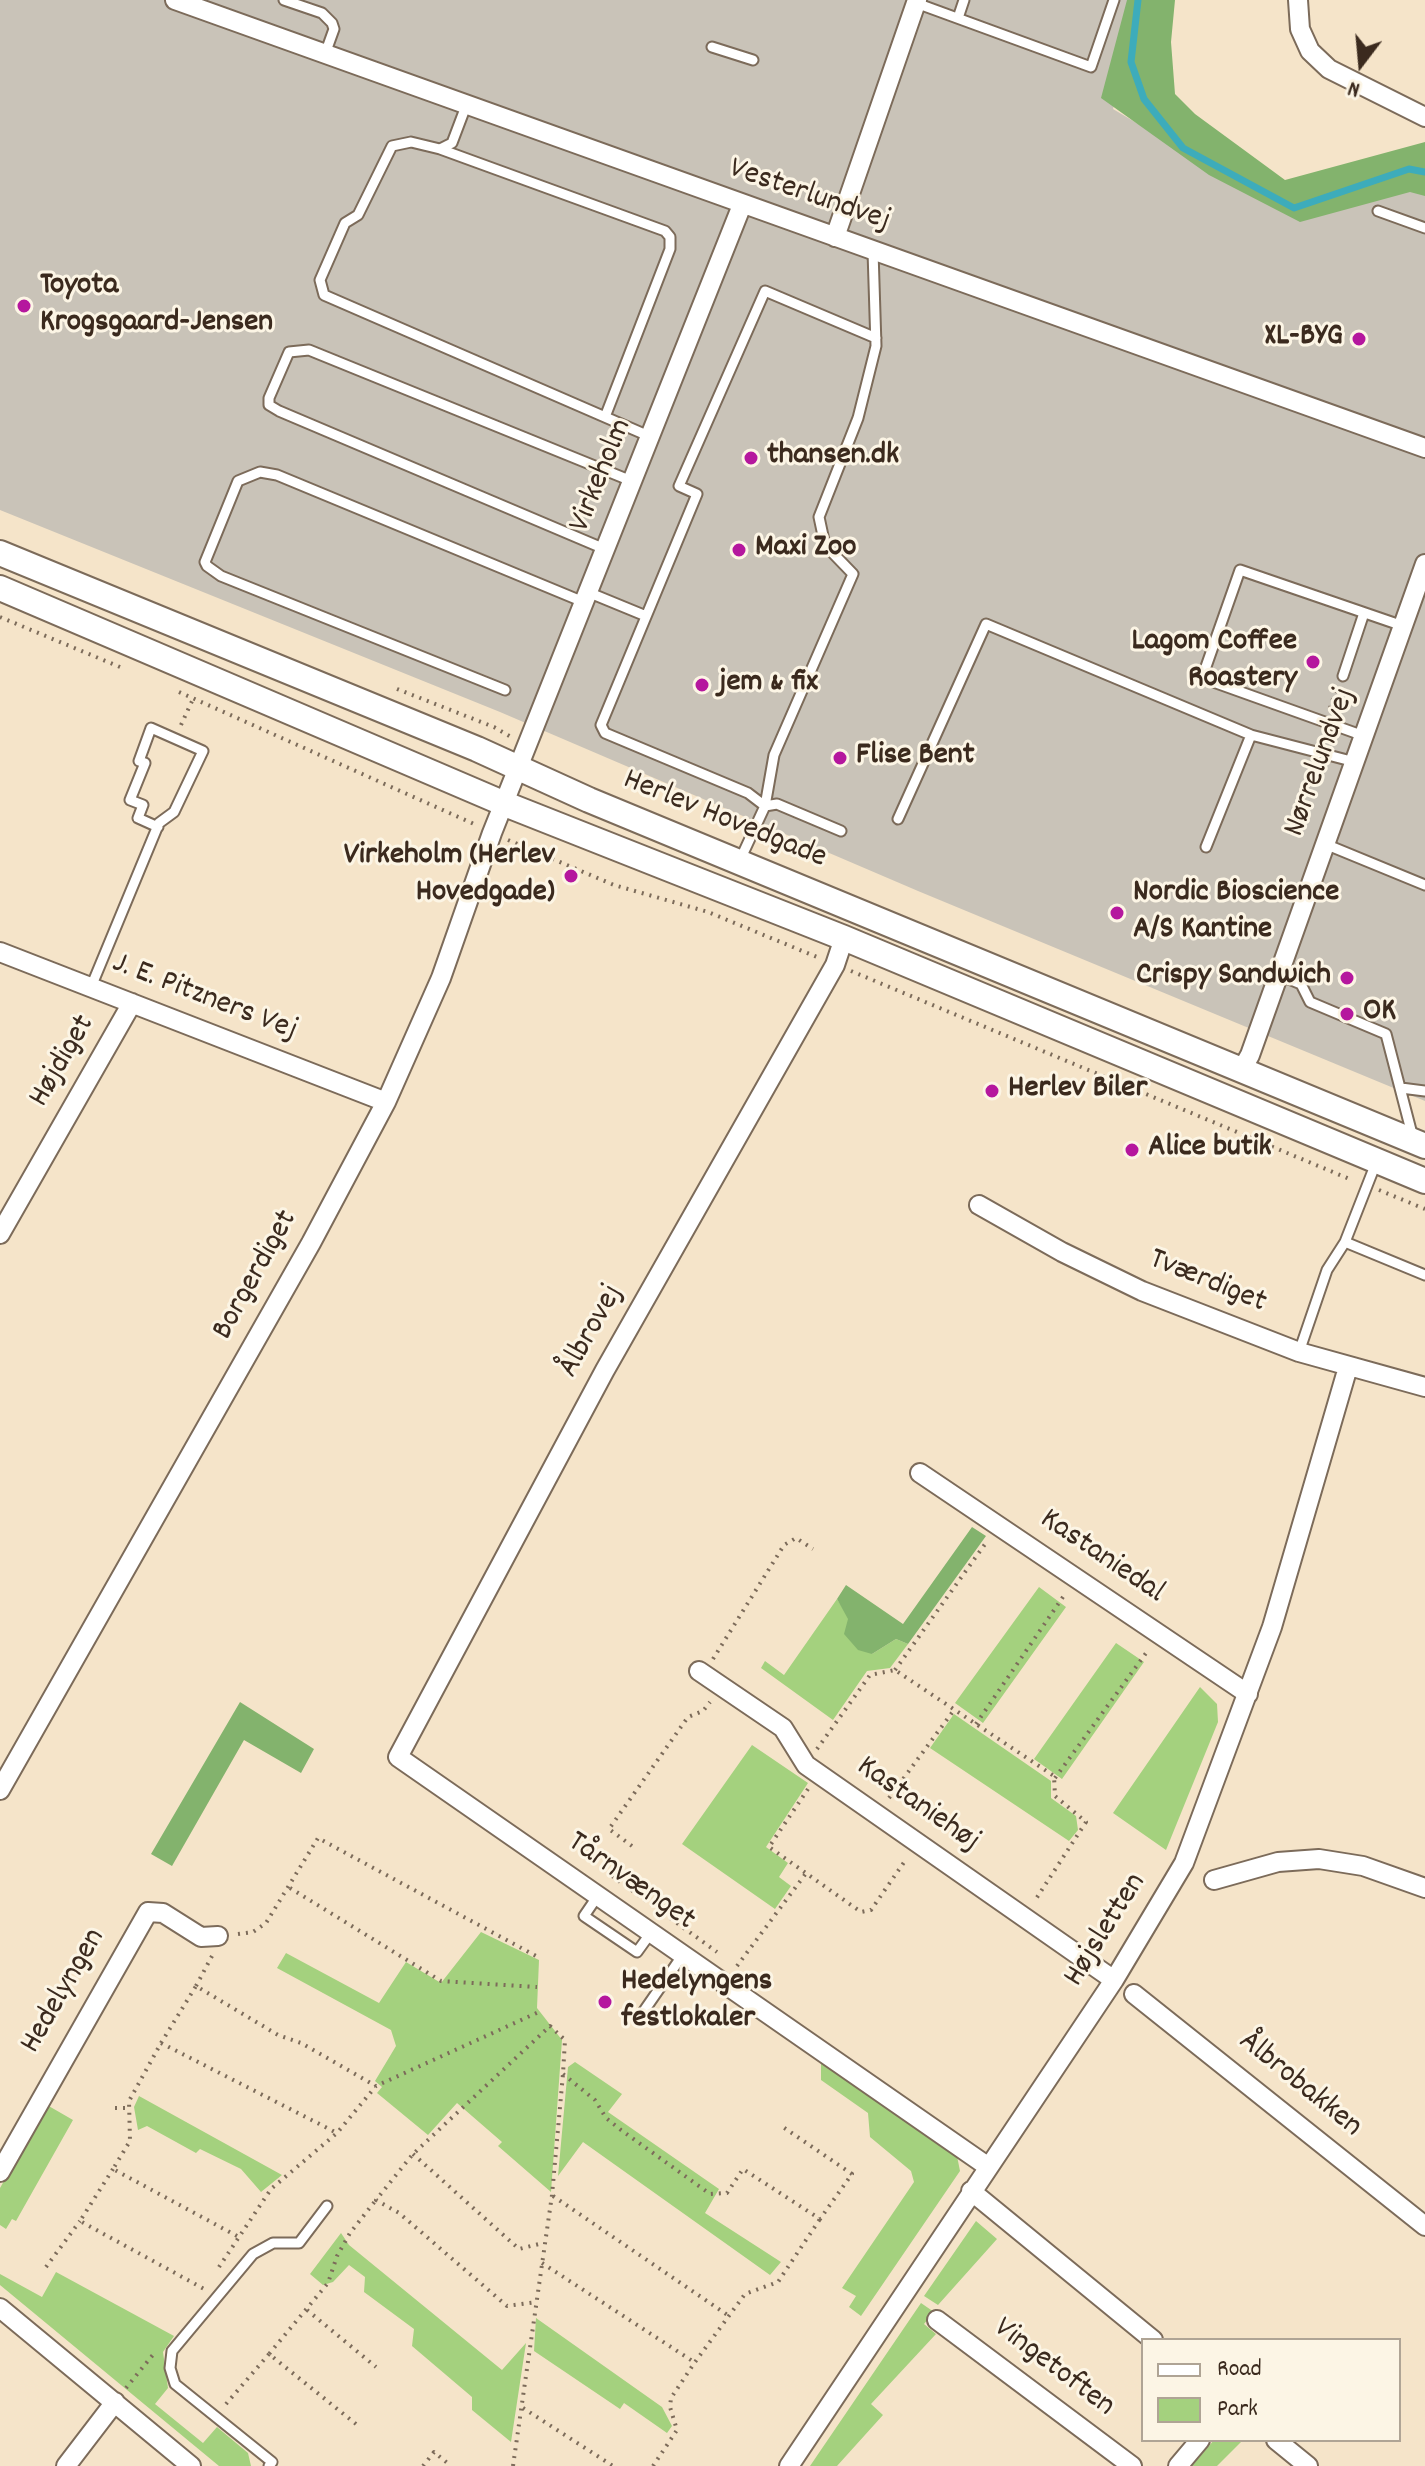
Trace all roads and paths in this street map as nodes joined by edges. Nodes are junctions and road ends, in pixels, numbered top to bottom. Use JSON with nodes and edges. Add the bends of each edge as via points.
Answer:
{"nodes":[{"id":1,"x":175,"y":0,"type":"edge"},
{"id":2,"x":284,"y":0,"type":"edge"},
{"id":3,"x":964,"y":0,"type":"edge"},
{"id":4,"x":1114,"y":0,"type":"edge"},
{"id":5,"x":1298,"y":0,"type":"edge"},
{"id":6,"x":916,"y":1,"type":"edge"},
{"id":7,"x":202,"y":5,"type":"edge"},
{"id":8,"x":958,"y":18,"type":"junction"},
{"id":9,"x":712,"y":47,"type":"dead end"},
{"id":10,"x":325,"y":54,"type":"junction"},
{"id":11,"x":753,"y":60,"type":"dead end"},
{"id":12,"x":466,"y":106,"type":"junction"},
{"id":13,"x":1425,"y":117,"type":"edge"},
{"id":14,"x":440,"y":149,"type":"junction"},
{"id":15,"x":742,"y":205,"type":"junction"},
{"id":16,"x":1378,"y":211,"type":"dead end"},
{"id":17,"x":1425,"y":228,"type":"edge"},
{"id":18,"x":835,"y":237,"type":"junction"},
{"id":19,"x":873,"y":251,"type":"junction"},
{"id":20,"x":876,"y":338,"type":"junction"},
{"id":21,"x":605,"y":417,"type":"junction"},
{"id":22,"x":651,"y":437,"type":"junction"},
{"id":23,"x":1425,"y":448,"type":"edge"},
{"id":24,"x":634,"y":482,"type":"junction"},
{"id":25,"x":607,"y":550,"type":"junction"},
{"id":26,"x":0,"y":553,"type":"edge"},
{"id":27,"x":1425,"y":564,"type":"edge"},
{"id":28,"x":0,"y":588,"type":"edge"},
{"id":29,"x":588,"y":598,"type":"junction"},
{"id":30,"x":1364,"y":613,"type":"junction"},
{"id":31,"x":646,"y":616,"type":"junction"},
{"id":32,"x":0,"y":617,"type":"edge"},
{"id":33,"x":1403,"y":626,"type":"junction"},
{"id":34,"x":128,"y":670,"type":"dead end"},
{"id":35,"x":1343,"y":676,"type":"joint"},
{"id":36,"x":170,"y":688,"type":"dead end"},
{"id":37,"x":505,"y":690,"type":"dead end"},
{"id":38,"x":193,"y":699,"type":"junction"},
{"id":39,"x":1325,"y":722,"type":"junction"},
{"id":40,"x":1251,"y":735,"type":"junction"},
{"id":41,"x":1364,"y":736,"type":"junction"},
{"id":42,"x":175,"y":738,"type":"junction"},
{"id":43,"x":1355,"y":762,"type":"junction"},
{"id":44,"x":520,"y":769,"type":"junction"},
{"id":45,"x":505,"y":804,"type":"junction"},
{"id":46,"x":765,"y":806,"type":"junction"},
{"id":47,"x":898,"y":819,"type":"dead end"},
{"id":48,"x":158,"y":827,"type":"junction"},
{"id":49,"x":841,"y":831,"type":"dead end"},
{"id":50,"x":492,"y":833,"type":"junction"},
{"id":51,"x":1325,"y":844,"type":"junction"},
{"id":52,"x":1206,"y":847,"type":"dead end"},
{"id":53,"x":739,"y":862,"type":"junction"},
{"id":54,"x":1425,"y":885,"type":"edge"},
{"id":55,"x":844,"y":938,"type":"junction"},
{"id":56,"x":0,"y":952,"type":"edge"},
{"id":57,"x":835,"y":965,"type":"junction"},
{"id":58,"x":1279,"y":975,"type":"junction"},
{"id":59,"x":91,"y":987,"type":"junction"},
{"id":60,"x":132,"y":1003,"type":"junction"},
{"id":61,"x":1241,"y":1071,"type":"junction"},
{"id":62,"x":1401,"y":1088,"type":"junction"},
{"id":63,"x":1425,"y":1091,"type":"edge"},
{"id":64,"x":386,"y":1102,"type":"junction"},
{"id":65,"x":1419,"y":1144,"type":"edge"},
{"id":66,"x":1377,"y":1161,"type":"junction"},
{"id":67,"x":1425,"y":1181,"type":"edge"},
{"id":68,"x":1368,"y":1186,"type":"junction"},
{"id":69,"x":979,"y":1205,"type":"dead end"},
{"id":70,"x":1425,"y":1209,"type":"edge"},
{"id":71,"x":0,"y":1234,"type":"edge"},
{"id":72,"x":1345,"y":1242,"type":"junction"},
{"id":73,"x":1425,"y":1275,"type":"edge"},
{"id":74,"x":1299,"y":1352,"type":"junction"},
{"id":75,"x":1348,"y":1367,"type":"junction"},
{"id":76,"x":1425,"y":1387,"type":"edge"},
{"id":77,"x":920,"y":1473,"type":"dead end"},
{"id":78,"x":998,"y":1525,"type":"junction"},
{"id":79,"x":813,"y":1549,"type":"dead end"},
{"id":80,"x":1076,"y":1578,"type":"junction"},
{"id":81,"x":1160,"y":1634,"type":"junction"},
{"id":82,"x":895,"y":1670,"type":"junction"},
{"id":83,"x":701,"y":1673,"type":"joint"},
{"id":84,"x":722,"y":1686,"type":"junction"},
{"id":85,"x":1248,"y":1694,"type":"junction"},
{"id":86,"x":954,"y":1710,"type":"junction"},
{"id":87,"x":976,"y":1724,"type":"junction"},
{"id":88,"x":398,"y":1757,"type":"joint"},
{"id":89,"x":812,"y":1770,"type":"junction"},
{"id":90,"x":1054,"y":1780,"type":"junction"},
{"id":91,"x":0,"y":1790,"type":"edge"},
{"id":92,"x":877,"y":1815,"type":"junction"},
{"id":93,"x":917,"y":1843,"type":"junction"},
{"id":94,"x":632,"y":1846,"type":"dead end"},
{"id":95,"x":807,"y":1872,"type":"junction"},
{"id":96,"x":612,"y":1876,"type":"dead end"},
{"id":97,"x":1214,"y":1880,"type":"dead end"},
{"id":98,"x":290,"y":1888,"type":"junction"},
{"id":99,"x":1425,"y":1888,"type":"edge"},
{"id":100,"x":1023,"y":1917,"type":"junction"},
{"id":101,"x":221,"y":1936,"type":"junction"},
{"id":102,"x":682,"y":1956,"type":"junction"},
{"id":103,"x":538,"y":1957,"type":"dead end"},
{"id":104,"x":1114,"y":1980,"type":"junction"},
{"id":105,"x":196,"y":1986,"type":"junction"},
{"id":106,"x":537,"y":1987,"type":"dead end"},
{"id":107,"x":1134,"y":1994,"type":"dead end"},
{"id":108,"x":541,"y":2011,"type":"dead end"},
{"id":109,"x":639,"y":2018,"type":"dead end"},
{"id":110,"x":161,"y":2043,"type":"junction"},
{"id":111,"x":563,"y":2074,"type":"junction"},
{"id":112,"x":376,"y":2086,"type":"junction"},
{"id":113,"x":115,"y":2108,"type":"dead end"},
{"id":114,"x":129,"y":2108,"type":"junction"},
{"id":115,"x":780,"y":2125,"type":"dead end"},
{"id":116,"x":337,"y":2133,"type":"junction"},
{"id":117,"x":413,"y":2154,"type":"junction"},
{"id":118,"x":987,"y":2166,"type":"junction"},
{"id":119,"x":113,"y":2169,"type":"junction"},
{"id":120,"x":0,"y":2172,"type":"edge"},
{"id":121,"x":971,"y":2191,"type":"junction"},
{"id":122,"x":552,"y":2195,"type":"junction"},
{"id":123,"x":376,"y":2200,"type":"junction"},
{"id":124,"x":327,"y":2206,"type":"dead end"},
{"id":125,"x":820,"y":2219,"type":"junction"},
{"id":126,"x":80,"y":2221,"type":"junction"},
{"id":127,"x":1425,"y":2226,"type":"edge"},
{"id":128,"x":543,"y":2243,"type":"junction"},
{"id":129,"x":542,"y":2263,"type":"junction"},
{"id":130,"x":46,"y":2267,"type":"dead end"},
{"id":131,"x":206,"y":2290,"type":"dead end"},
{"id":132,"x":537,"y":2302,"type":"junction"},
{"id":133,"x":0,"y":2308,"type":"edge"},
{"id":134,"x":307,"y":2310,"type":"junction"},
{"id":135,"x":729,"y":2316,"type":"junction"},
{"id":136,"x":937,"y":2320,"type":"dead end"},
{"id":137,"x":1151,"y":2338,"type":"edge"},
{"id":138,"x":269,"y":2354,"type":"junction"},
{"id":139,"x":695,"y":2362,"type":"junction"},
{"id":140,"x":376,"y":2367,"type":"dead end"},
{"id":141,"x":115,"y":2402,"type":"junction"},
{"id":142,"x":523,"y":2408,"type":"junction"},
{"id":143,"x":216,"y":2416,"type":"junction"},
{"id":144,"x":356,"y":2424,"type":"dead end"},
{"id":145,"x":1198,"y":2442,"type":"edge"},
{"id":146,"x":1278,"y":2442,"type":"edge"},
{"id":147,"x":273,"y":2465,"type":"edge"},
{"id":148,"x":66,"y":2466,"type":"edge"},
{"id":149,"x":191,"y":2466,"type":"edge"},
{"id":150,"x":423,"y":2466,"type":"edge"},
{"id":151,"x":451,"y":2466,"type":"edge"},
{"id":152,"x":513,"y":2466,"type":"edge"},
{"id":153,"x":613,"y":2466,"type":"edge"},
{"id":154,"x":653,"y":2466,"type":"edge"},
{"id":155,"x":789,"y":2466,"type":"edge"},
{"id":156,"x":1132,"y":2466,"type":"edge"},
{"id":157,"x":1178,"y":2466,"type":"edge"},
{"id":158,"x":1308,"y":2466,"type":"edge"}],
"edges":[{"from":1,"to":7,"type":"street","name":"Vesterlundvej"},
{"from":2,"to":10,"type":"lane","via":[[322,13],[332,23]]},
{"from":3,"to":8,"type":"lane"},
{"from":4,"to":8,"type":"lane","via":[[1091,67]]},
{"from":5,"to":13,"type":"street","via":[[1300,29],[1310,51],[1329,69]]},
{"from":6,"to":8,"type":"lane"},
{"from":6,"to":18,"type":"street"},
{"from":7,"to":10,"type":"street","name":"Vesterlundvej"},
{"from":9,"to":11,"type":"lane"},
{"from":10,"to":12,"type":"street","name":"Vesterlundvej"},
{"from":12,"to":14,"type":"lane","via":[[452,143]]},
{"from":12,"to":15,"type":"street","name":"Vesterlundvej"},
{"from":14,"to":21,"type":"lane","via":[[670,237],[670,249]]},
{"from":14,"to":21,"type":"lane","via":[[411,142],[392,146],[358,215],[345,223],[320,280],[324,295]]},
{"from":15,"to":18,"type":"street","name":"Vesterlundvej"},
{"from":15,"to":22,"type":"street","name":"Virkeholm"},
{"from":16,"to":17,"type":"lane"},
{"from":18,"to":19,"type":"street","name":"Vesterlundvej"},
{"from":19,"to":20,"type":"lane"},
{"from":19,"to":23,"type":"street","name":"Vesterlundvej"},
{"from":20,"to":31,"type":"lane","via":[[765,291],[679,486],[697,494]]},
{"from":20,"to":46,"type":"lane","via":[[858,418],[819,517],[825,545],[853,574],[774,755]]},
{"from":21,"to":22,"type":"lane"},
{"from":22,"to":24,"type":"street","name":"Virkeholm"},
{"from":24,"to":25,"type":"street","name":"Virkeholm"},
{"from":24,"to":25,"type":"lane","via":[[309,350],[289,352],[269,398],[269,405],[279,411]]},
{"from":25,"to":29,"type":"street","name":"Virkeholm"},
{"from":26,"to":44,"type":"main road","name":"Herlev Hovedgade"},
{"from":27,"to":33,"type":"street","name":"Nørrelundvej"},
{"from":28,"to":45,"type":"main road","name":"Herlev Hovedgade"},
{"from":29,"to":31,"type":"lane"},
{"from":29,"to":37,"type":"lane","via":[[277,475],[260,472],[238,481],[207,566]]},
{"from":29,"to":44,"type":"street","name":"Virkeholm"},
{"from":30,"to":33,"type":"lane"},
{"from":30,"to":35,"type":"lane"},
{"from":30,"to":39,"type":"lane","via":[[1240,570],[1202,678]]},
{"from":31,"to":46,"type":"lane","via":[[601,725],[605,733],[748,793]]},
{"from":32,"to":34,"type":"path"},
{"from":33,"to":41,"type":"street","name":"Nørrelundvej"},
{"from":35,"to":39,"type":"path"},
{"from":36,"to":38,"type":"path"},
{"from":38,"to":42,"type":"path"},
{"from":38,"to":50,"type":"path"},
{"from":39,"to":41,"type":"lane"},
{"from":40,"to":43,"type":"lane"},
{"from":40,"to":47,"type":"lane","via":[[986,624]]},
{"from":40,"to":52,"type":"lane"},
{"from":41,"to":43,"type":"street","name":"Nørrelundvej"},
{"from":42,"to":48,"type":"lane","via":[[203,751],[174,812]]},
{"from":42,"to":48,"type":"lane","via":[[151,728],[139,761],[145,763],[130,800],[143,805],[138,818]]},
{"from":43,"to":51,"type":"street","name":"Nørrelundvej"},
{"from":44,"to":45,"type":"street","name":"Borgerdiget"},
{"from":44,"to":53,"type":"main road","name":"Herlev Hovedgade"},
{"from":45,"to":50,"type":"street","name":"Borgerdiget"},
{"from":45,"to":55,"type":"main road","name":"Herlev Hovedgade"},
{"from":46,"to":49,"type":"lane","via":[[777,804]]},
{"from":46,"to":53,"type":"lane"},
{"from":48,"to":59,"type":"lane"},
{"from":50,"to":57,"type":"path","via":[[614,885],[708,912]]},
{"from":50,"to":64,"type":"street","name":"Borgerdiget","via":[[441,978]]},
{"from":51,"to":54,"type":"lane"},
{"from":51,"to":58,"type":"street","name":"Nørrelundvej"},
{"from":53,"to":61,"type":"main road","name":"Herlev Hovedgade"},
{"from":55,"to":57,"type":"street","name":"Ålbrovej"},
{"from":55,"to":66,"type":"main road","name":"Herlev Hovedgade"},
{"from":56,"to":59,"type":"street","name":"J. E. Pitzners Vej"},
{"from":57,"to":68,"type":"path"},
{"from":57,"to":88,"type":"street","name":"Ålbrovej","via":[[605,1370]]},
{"from":58,"to":61,"type":"street","name":"Nørrelundvej"},
{"from":58,"to":62,"type":"lane","via":[[1301,984],[1310,1002],[1386,1034]]},
{"from":59,"to":60,"type":"street","name":"J. E. Pitzners Vej"},
{"from":60,"to":64,"type":"street","name":"J. E. Pitzners Vej"},
{"from":60,"to":71,"type":"street","name":"Højdiget"},
{"from":61,"to":65,"type":"main road","name":"Herlev Hovedgade"},
{"from":62,"to":63,"type":"lane"},
{"from":62,"to":65,"type":"lane"},
{"from":64,"to":91,"type":"street","name":"Borgerdiget"},
{"from":66,"to":67,"type":"main road","name":"Herlev Hovedgade"},
{"from":66,"to":68,"type":"lane"},
{"from":68,"to":70,"type":"path"},
{"from":68,"to":72,"type":"lane"},
{"from":69,"to":74,"type":"street","name":"Tværdiget","via":[[1142,1291]]},
{"from":72,"to":73,"type":"lane"},
{"from":72,"to":74,"type":"lane","via":[[1327,1270]]},
{"from":74,"to":75,"type":"street","name":"Tværdiget"},
{"from":75,"to":76,"type":"street","name":"Tværdiget"},
{"from":75,"to":85,"type":"street","name":"Højsletten"},
{"from":77,"to":78,"type":"street","name":"Kastaniedal"},
{"from":78,"to":80,"type":"street","name":"Kastaniedal"},
{"from":78,"to":82,"type":"path"},
{"from":79,"to":83,"type":"path","via":[[796,1538],[784,1545]]},
{"from":80,"to":81,"type":"street","name":"Kastaniedal"},
{"from":80,"to":87,"type":"path"},
{"from":81,"to":85,"type":"street","name":"Kastaniedal"},
{"from":81,"to":90,"type":"path"},
{"from":82,"to":86,"type":"path"},
{"from":82,"to":89,"type":"path","via":[[870,1675]]},
{"from":83,"to":84,"type":"street","name":"Kastaniehøj"},
{"from":84,"to":89,"type":"street","name":"Kastaniehøj","via":[[783,1728]]},
{"from":84,"to":94,"type":"path","via":[[703,1711],[688,1717],[609,1829]]},
{"from":85,"to":104,"type":"street","name":"Højsletten","via":[[1184,1863]]},
{"from":86,"to":87,"type":"path"},
{"from":86,"to":92,"type":"path"},
{"from":87,"to":90,"type":"path"},
{"from":88,"to":102,"type":"street","name":"Tårnvænget"},
{"from":89,"to":92,"type":"street","name":"Kastaniehøj"},
{"from":89,"to":95,"type":"path","via":[[769,1847]]},
{"from":90,"to":100,"type":"path","via":[[1055,1796],[1086,1822]]},
{"from":92,"to":93,"type":"street","name":"Kastaniehøj"},
{"from":93,"to":95,"type":"path","via":[[871,1910],[861,1912]]},
{"from":93,"to":100,"type":"street","name":"Kastaniehøj"},
{"from":95,"to":96,"type":"path","via":[[739,1967]]},
{"from":97,"to":99,"type":"street","via":[[1278,1862],[1319,1859],[1363,1866]]},
{"from":98,"to":101,"type":"path","via":[[266,1923],[253,1932]]},
{"from":98,"to":103,"type":"path","via":[[318,1838]]},
{"from":98,"to":106,"type":"path","via":[[441,1981]]},
{"from":100,"to":104,"type":"street","name":"Kastaniehøj"},
{"from":101,"to":105,"type":"path"},
{"from":101,"to":120,"type":"street","name":"Hedelyngen","via":[[201,1937],[163,1913],[148,1912]]},
{"from":102,"to":109,"type":"lane"},
{"from":102,"to":118,"type":"street","name":"Tårnvænget"},
{"from":104,"to":118,"type":"street","name":"Højsletten"},
{"from":105,"to":110,"type":"path"},
{"from":105,"to":112,"type":"path"},
{"from":107,"to":127,"type":"street","name":"Ålbrobakken"},
{"from":108,"to":112,"type":"path"},
{"from":110,"to":114,"type":"path"},
{"from":110,"to":116,"type":"path"},
{"from":111,"to":117,"type":"path","via":[[565,2040],[550,2026]]},
{"from":111,"to":122,"type":"path"},
{"from":111,"to":125,"type":"path","via":[[595,2100],[606,2118],[710,2194],[727,2193],[743,2169]]},
{"from":112,"to":116,"type":"path"},
{"from":113,"to":114,"type":"path"},
{"from":114,"to":119,"type":"path","via":[[130,2141]]},
{"from":115,"to":125,"type":"path","via":[[852,2174]]},
{"from":116,"to":119,"type":"path","via":[[271,2189],[237,2236]]},
{"from":117,"to":123,"type":"path"},
{"from":117,"to":128,"type":"path","via":[[519,2249]]},
{"from":118,"to":121,"type":"street","name":"Højsletten"},
{"from":119,"to":126,"type":"path"},
{"from":121,"to":137,"type":"street"},
{"from":121,"to":155,"type":"street","name":"Højsletten"},
{"from":122,"to":128,"type":"path"},
{"from":122,"to":135,"type":"path"},
{"from":123,"to":132,"type":"path","via":[[399,2213],[507,2306]]},
{"from":123,"to":134,"type":"path","via":[[350,2233],[328,2283]]},
{"from":124,"to":143,"type":"lane","via":[[299,2243],[273,2243],[253,2254],[172,2351],[175,2384]]},
{"from":125,"to":135,"type":"path","via":[[778,2282],[745,2294]]},
{"from":126,"to":130,"type":"path"},
{"from":126,"to":131,"type":"path"},
{"from":128,"to":129,"type":"path"},
{"from":129,"to":132,"type":"path"},
{"from":129,"to":139,"type":"path"},
{"from":132,"to":142,"type":"path"},
{"from":133,"to":141,"type":"street"},
{"from":134,"to":138,"type":"path"},
{"from":134,"to":140,"type":"path"},
{"from":135,"to":139,"type":"path"},
{"from":136,"to":156,"type":"street","name":"Vingetoften"},
{"from":138,"to":143,"type":"path"},
{"from":138,"to":144,"type":"path"},
{"from":139,"to":154,"type":"path","via":[[671,2398],[677,2430]]},
{"from":141,"to":148,"type":"street"},
{"from":141,"to":149,"type":"street"},
{"from":142,"to":152,"type":"path"},
{"from":142,"to":153,"type":"path"},
{"from":143,"to":147,"type":"lane"},
{"from":145,"to":157,"type":"street"},
{"from":146,"to":158,"type":"street"},
{"from":150,"to":151,"type":"path","via":[[434,2452]]}]}
